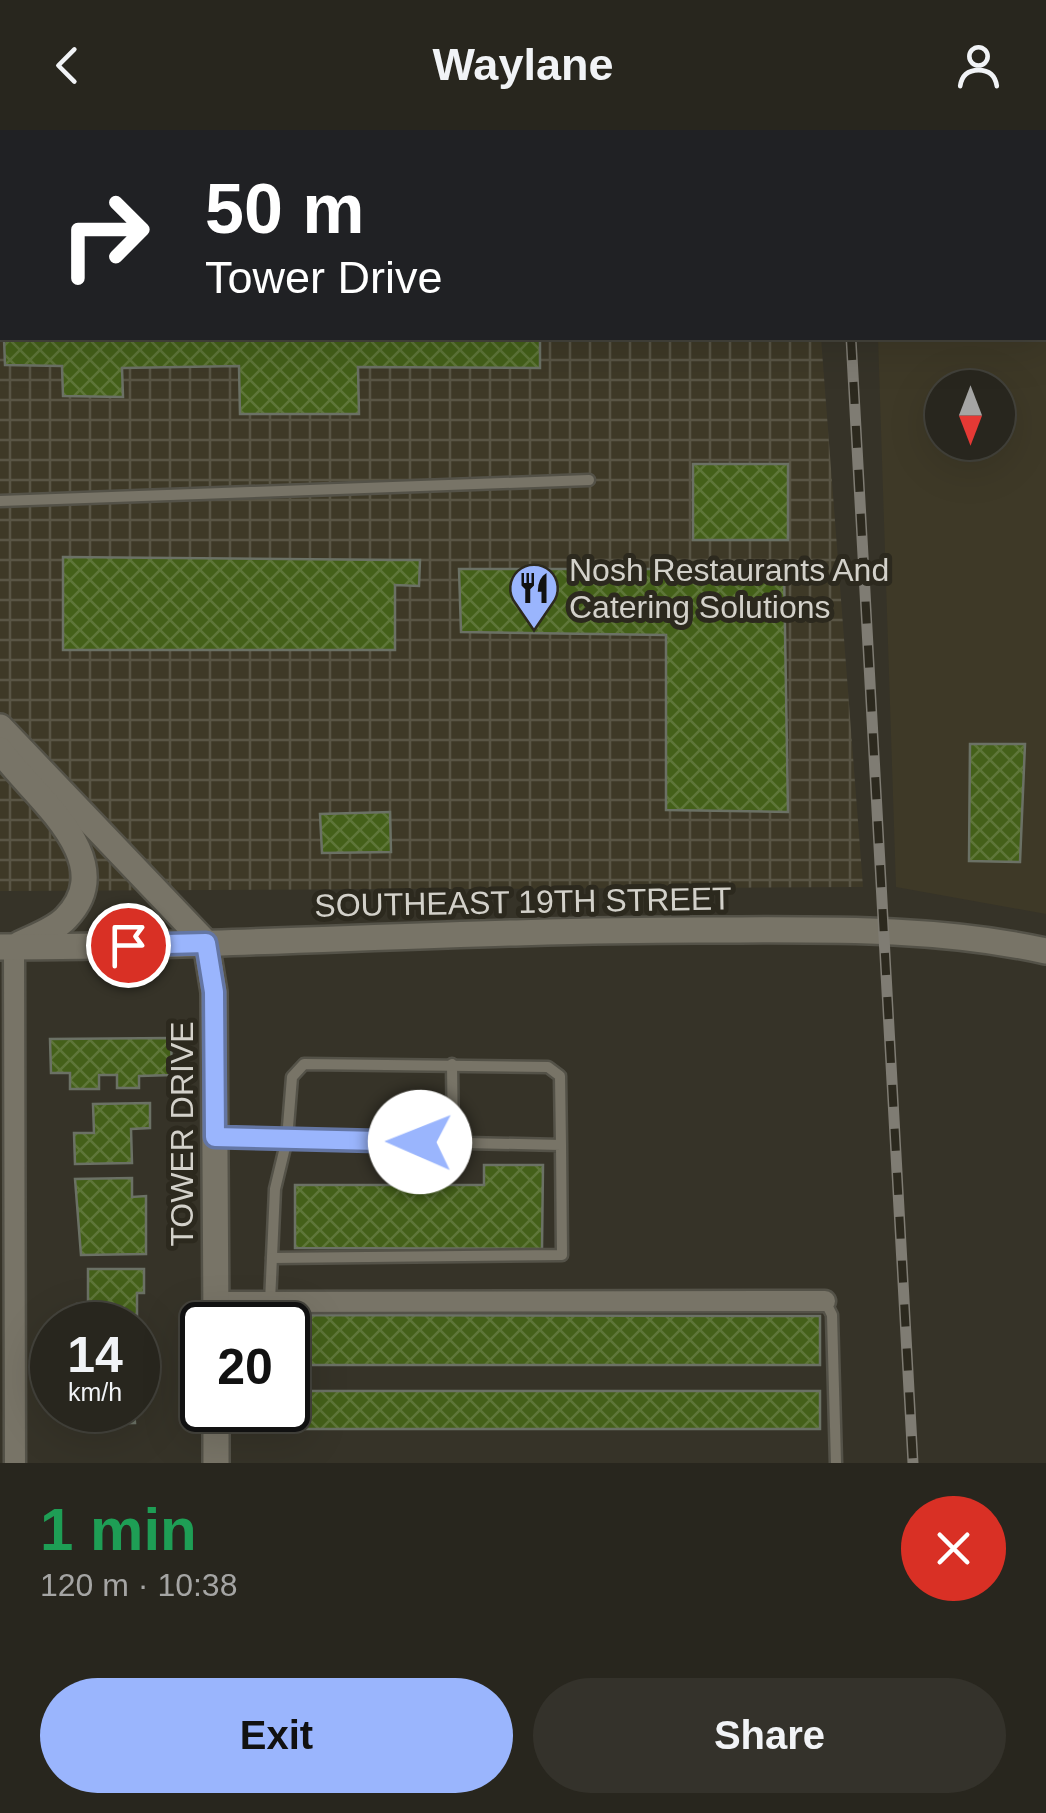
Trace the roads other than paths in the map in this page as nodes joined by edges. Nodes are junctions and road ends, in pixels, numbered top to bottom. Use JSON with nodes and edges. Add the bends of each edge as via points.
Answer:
{"nodes":[{"id":1,"x":589,"y":480,"type":"dead end"},
{"id":2,"x":0,"y":501,"type":"edge"},
{"id":3,"x":0,"y":727,"type":"edge"},
{"id":4,"x":0,"y":750,"type":"edge"},
{"id":5,"x":206,"y":943,"type":"junction"},
{"id":6,"x":7,"y":947,"type":"edge"},
{"id":7,"x":1046,"y":951,"type":"edge"},
{"id":8,"x":452,"y":1064,"type":"junction"},
{"id":9,"x":215,"y":1137,"type":"junction"},
{"id":10,"x":287,"y":1139,"type":"junction"},
{"id":11,"x":452,"y":1143,"type":"junction"},
{"id":12,"x":561,"y":1145,"type":"junction"},
{"id":13,"x":272,"y":1258,"type":"junction"},
{"id":14,"x":825,"y":1301,"type":"joint"},
{"id":15,"x":216,"y":1302,"type":"edge"},
{"id":16,"x":270,"y":1302,"type":"joint"},
{"id":17,"x":216,"y":1432,"type":"edge"},
{"id":18,"x":15,"y":1463,"type":"edge"},
{"id":19,"x":216,"y":1463,"type":"edge"},
{"id":20,"x":836,"y":1463,"type":"edge"}],
"edges":[{"from":1,"to":2,"type":"lane"},
{"from":3,"to":5,"type":"main road"},
{"from":4,"to":6,"type":"main road","via":[[76,842],[83,875],[65,920]]},
{"from":5,"to":6,"type":"main road","name":"SOUTHEAST 19TH STREET"},
{"from":5,"to":7,"type":"main road","name":"SOUTHEAST 19TH STREET","via":[[566,930],[856,930]]},
{"from":5,"to":9,"type":"main road","name":"TOWER DRIVE","via":[[214,992]]},
{"from":6,"to":18,"type":"street"},
{"from":8,"to":10,"type":"lane","via":[[304,1064],[292,1077]]},
{"from":8,"to":11,"type":"lane"},
{"from":8,"to":12,"type":"lane","via":[[555,1069]]},
{"from":9,"to":10,"type":"lane"},
{"from":9,"to":15,"type":"main road","name":"TOWER DRIVE"},
{"from":10,"to":11,"type":"lane"},
{"from":10,"to":13,"type":"lane","via":[[275,1189]]},
{"from":11,"to":12,"type":"lane"},
{"from":12,"to":13,"type":"lane","via":[[562,1255]]},
{"from":13,"to":16,"type":"lane"},
{"from":14,"to":16,"type":"street"},
{"from":14,"to":20,"type":"lane","via":[[832,1316]]},
{"from":17,"to":19,"type":"main road"}]}
